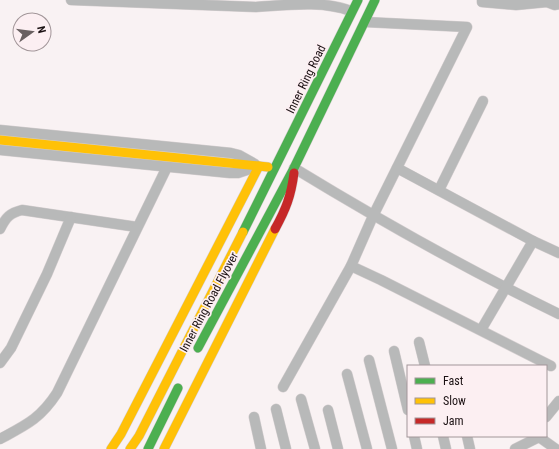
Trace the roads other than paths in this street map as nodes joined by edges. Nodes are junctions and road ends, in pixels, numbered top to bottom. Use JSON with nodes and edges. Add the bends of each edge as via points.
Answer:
{"nodes":[{"id":1,"x":71,"y":0,"type":"edge"},
{"id":2,"x":358,"y":0,"type":"edge"},
{"id":3,"x":375,"y":0,"type":"edge"},
{"id":4,"x":482,"y":0,"type":"edge"},
{"id":5,"x":547,"y":1,"type":"edge"},
{"id":6,"x":283,"y":2,"type":"edge"},
{"id":7,"x":516,"y":2,"type":"edge"},
{"id":8,"x":243,"y":3,"type":"edge"},
{"id":9,"x":559,"y":4,"type":"edge"},
{"id":10,"x":351,"y":11,"type":"junction"},
{"id":11,"x":365,"y":22,"type":"junction"},
{"id":12,"x":483,"y":101,"type":"dead end"},
{"id":13,"x":0,"y":130,"type":"edge"},
{"id":14,"x":0,"y":140,"type":"edge"},
{"id":15,"x":0,"y":150,"type":"edge"},
{"id":16,"x":259,"y":166,"type":"junction"},
{"id":17,"x":167,"y":167,"type":"junction"},
{"id":18,"x":276,"y":168,"type":"junction"},
{"id":19,"x":294,"y":168,"type":"junction"},
{"id":20,"x":397,"y":168,"type":"junction"},
{"id":21,"x":439,"y":190,"type":"junction"},
{"id":22,"x":72,"y":216,"type":"junction"},
{"id":23,"x":373,"y":216,"type":"junction"},
{"id":24,"x":137,"y":227,"type":"junction"},
{"id":25,"x":0,"y":229,"type":"edge"},
{"id":26,"x":533,"y":240,"type":"junction"},
{"id":27,"x":559,"y":253,"type":"edge"},
{"id":28,"x":351,"y":266,"type":"junction"},
{"id":29,"x":506,"y":288,"type":"junction"},
{"id":30,"x":559,"y":314,"type":"edge"},
{"id":31,"x":481,"y":330,"type":"junction"},
{"id":32,"x":419,"y":342,"type":"dead end"},
{"id":33,"x":394,"y":351,"type":"dead end"},
{"id":34,"x":195,"y":354,"type":"dead end"},
{"id":35,"x":369,"y":360,"type":"dead end"},
{"id":36,"x":0,"y":363,"type":"edge"},
{"id":37,"x":425,"y":365,"type":"edge"},
{"id":38,"x":551,"y":366,"type":"dead end"},
{"id":39,"x":347,"y":374,"type":"dead end"},
{"id":40,"x":181,"y":382,"type":"dead end"},
{"id":41,"x":283,"y":387,"type":"dead end"},
{"id":42,"x":301,"y":399,"type":"dead end"},
{"id":43,"x":559,"y":402,"type":"edge"},
{"id":44,"x":407,"y":406,"type":"edge"},
{"id":45,"x":276,"y":409,"type":"dead end"},
{"id":46,"x":328,"y":410,"type":"dead end"},
{"id":47,"x":547,"y":415,"type":"edge"},
{"id":48,"x":254,"y":417,"type":"dead end"},
{"id":49,"x":414,"y":437,"type":"edge"},
{"id":50,"x":443,"y":437,"type":"edge"},
{"id":51,"x":467,"y":437,"type":"edge"},
{"id":52,"x":539,"y":437,"type":"edge"},
{"id":53,"x":0,"y":439,"type":"edge"},
{"id":54,"x":111,"y":449,"type":"edge"},
{"id":55,"x":130,"y":449,"type":"edge"},
{"id":56,"x":148,"y":449,"type":"edge"},
{"id":57,"x":164,"y":449,"type":"edge"},
{"id":58,"x":261,"y":449,"type":"edge"},
{"id":59,"x":286,"y":449,"type":"edge"},
{"id":60,"x":315,"y":449,"type":"edge"},
{"id":61,"x":338,"y":449,"type":"edge"},
{"id":62,"x":367,"y":449,"type":"edge"},
{"id":63,"x":392,"y":449,"type":"edge"},
{"id":64,"x":418,"y":449,"type":"edge"},
{"id":65,"x":446,"y":449,"type":"edge"},
{"id":66,"x":470,"y":449,"type":"edge"},
{"id":67,"x":515,"y":449,"type":"edge"},
{"id":68,"x":556,"y":449,"type":"edge"}],
"edges":[{"from":1,"to":8,"type":"street"},
{"from":2,"to":10,"type":"main road","name":"Inner Ring Road"},
{"from":3,"to":11,"type":"main road"},
{"from":4,"to":7,"type":"street"},
{"from":5,"to":7,"type":"street"},
{"from":5,"to":9,"type":"street"},
{"from":6,"to":8,"type":"street","via":[[271,6]]},
{"from":6,"to":10,"type":"street","via":[[332,5]]},
{"from":10,"to":18,"type":"main road","name":"Inner Ring Road"},
{"from":11,"to":19,"type":"main road"},
{"from":11,"to":20,"type":"street","via":[[467,27]]},
{"from":12,"to":21,"type":"street"},
{"from":13,"to":16,"type":"street","via":[[231,153]]},
{"from":14,"to":16,"type":"main road"},
{"from":15,"to":17,"type":"street"},
{"from":16,"to":17,"type":"street","via":[[238,173]]},
{"from":16,"to":18,"type":"main road"},
{"from":16,"to":54,"type":"main road"},
{"from":17,"to":24,"type":"street"},
{"from":18,"to":55,"type":"main road","name":"Inner Ring Road Flyover"},
{"from":19,"to":23,"type":"street"},
{"from":19,"to":34,"type":"main road","name":"Inner Ring Road Flyover"},
{"from":19,"to":57,"type":"main road","via":[[287,206]]},
{"from":20,"to":21,"type":"street"},
{"from":20,"to":23,"type":"street"},
{"from":21,"to":26,"type":"street"},
{"from":22,"to":24,"type":"street"},
{"from":22,"to":25,"type":"street","via":[[22,210],[8,215]]},
{"from":22,"to":36,"type":"street","via":[[11,348]]},
{"from":23,"to":28,"type":"street"},
{"from":23,"to":29,"type":"street"},
{"from":24,"to":53,"type":"street","via":[[57,393],[41,414]]},
{"from":26,"to":27,"type":"street"},
{"from":26,"to":29,"type":"street"},
{"from":28,"to":31,"type":"street"},
{"from":28,"to":41,"type":"street"},
{"from":29,"to":30,"type":"street"},
{"from":29,"to":31,"type":"street"},
{"from":31,"to":38,"type":"street"},
{"from":32,"to":37,"type":"street"},
{"from":33,"to":44,"type":"street"},
{"from":35,"to":63,"type":"street"},
{"from":39,"to":62,"type":"street"},
{"from":40,"to":56,"type":"main road"},
{"from":42,"to":60,"type":"street"},
{"from":43,"to":47,"type":"street"},
{"from":45,"to":59,"type":"street"},
{"from":46,"to":61,"type":"street"},
{"from":48,"to":58,"type":"street"},
{"from":49,"to":64,"type":"street"},
{"from":50,"to":65,"type":"street"},
{"from":51,"to":66,"type":"street"},
{"from":52,"to":67,"type":"street"},
{"from":52,"to":68,"type":"street"}]}
